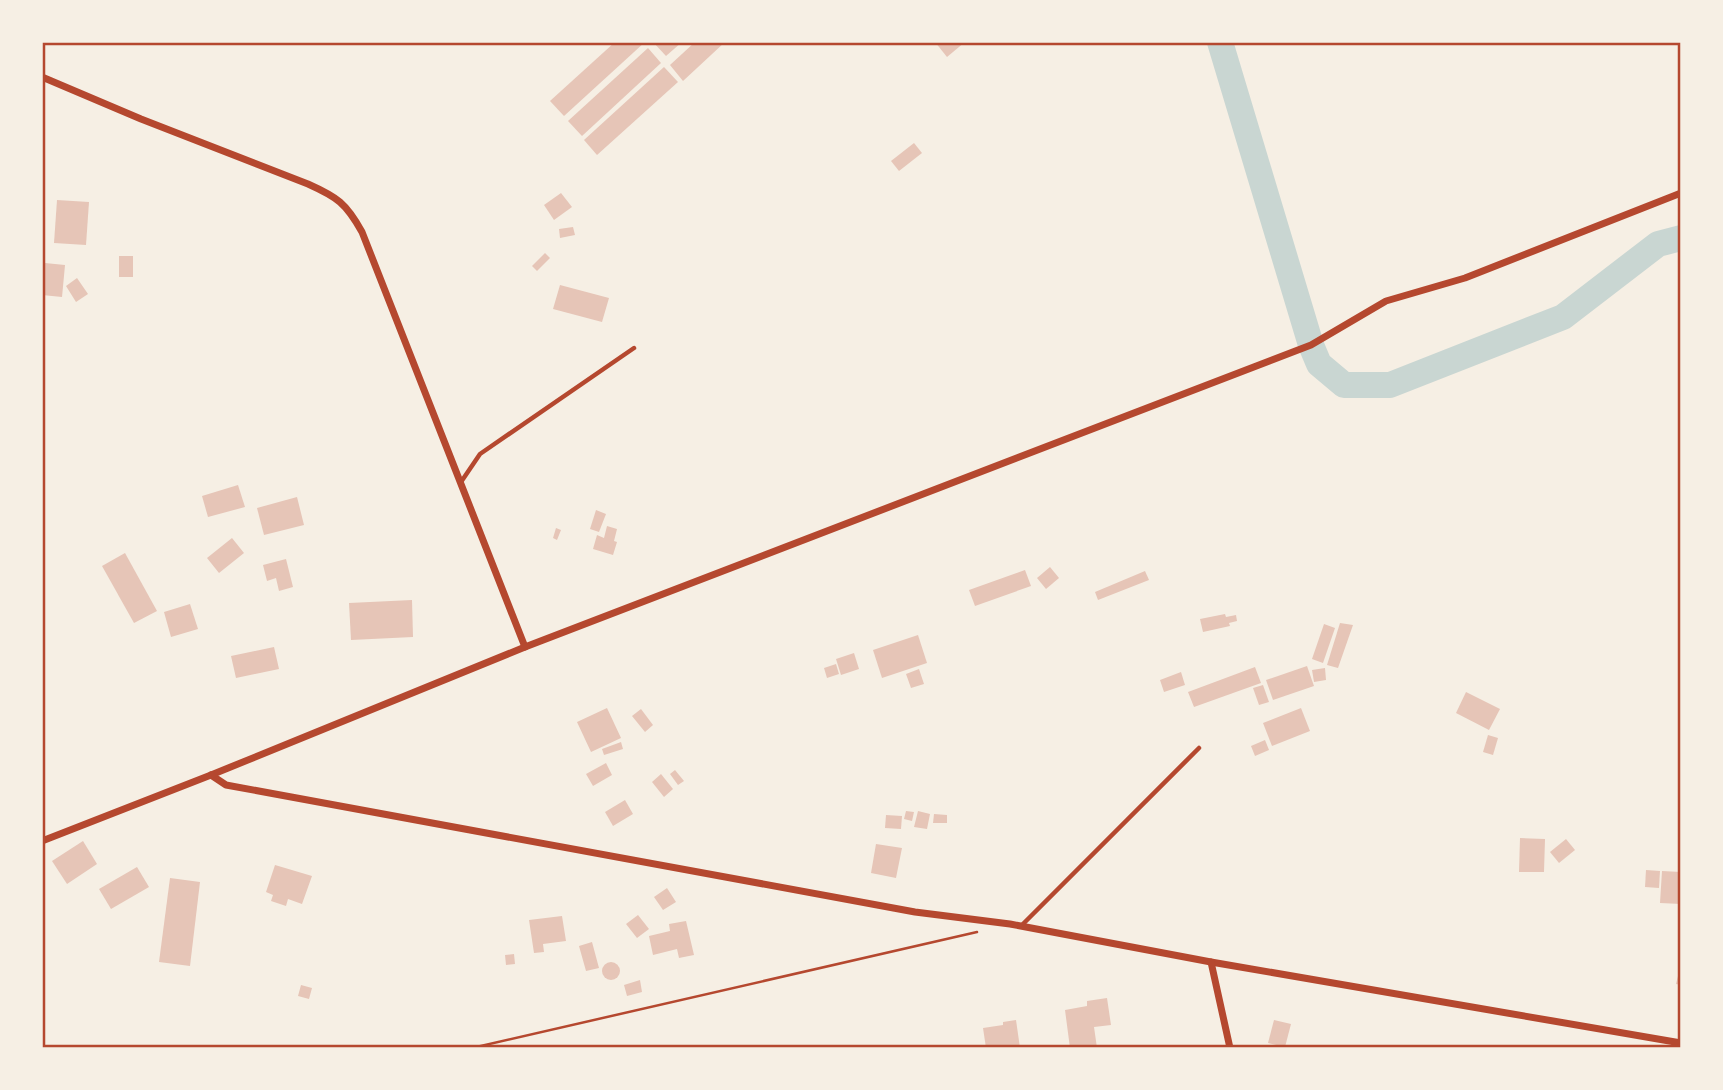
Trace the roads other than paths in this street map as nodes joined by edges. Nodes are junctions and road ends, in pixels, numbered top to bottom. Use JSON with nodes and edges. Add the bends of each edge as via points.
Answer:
{"nodes":[{"id":1,"x":42,"y":77,"type":"edge"},
{"id":2,"x":1681,"y":193,"type":"edge"},
{"id":3,"x":634,"y":348,"type":"dead end"},
{"id":4,"x":461,"y":482,"type":"junction"},
{"id":5,"x":525,"y":647,"type":"junction"},
{"id":6,"x":1199,"y":748,"type":"dead end"},
{"id":7,"x":211,"y":775,"type":"junction"},
{"id":8,"x":42,"y":841,"type":"edge"},
{"id":9,"x":1020,"y":926,"type":"junction"},
{"id":10,"x":1211,"y":962,"type":"junction"},
{"id":11,"x":1681,"y":1043,"type":"edge"},
{"id":12,"x":1230,"y":1048,"type":"edge"}],
"edges":[{"from":1,"to":4,"type":"street","via":[[308,184],[342,202],[362,232]]},
{"from":2,"to":5,"type":"street","via":[[1465,278],[1386,301],[1311,345]]},
{"from":3,"to":4,"type":"lane","via":[[480,454]]},
{"from":4,"to":5,"type":"street"},
{"from":5,"to":7,"type":"street"},
{"from":6,"to":9,"type":"lane"},
{"from":7,"to":8,"type":"street"},
{"from":7,"to":9,"type":"street","via":[[226,785],[915,912]]},
{"from":9,"to":10,"type":"street"},
{"from":10,"to":11,"type":"street"},
{"from":10,"to":12,"type":"street"}]}
